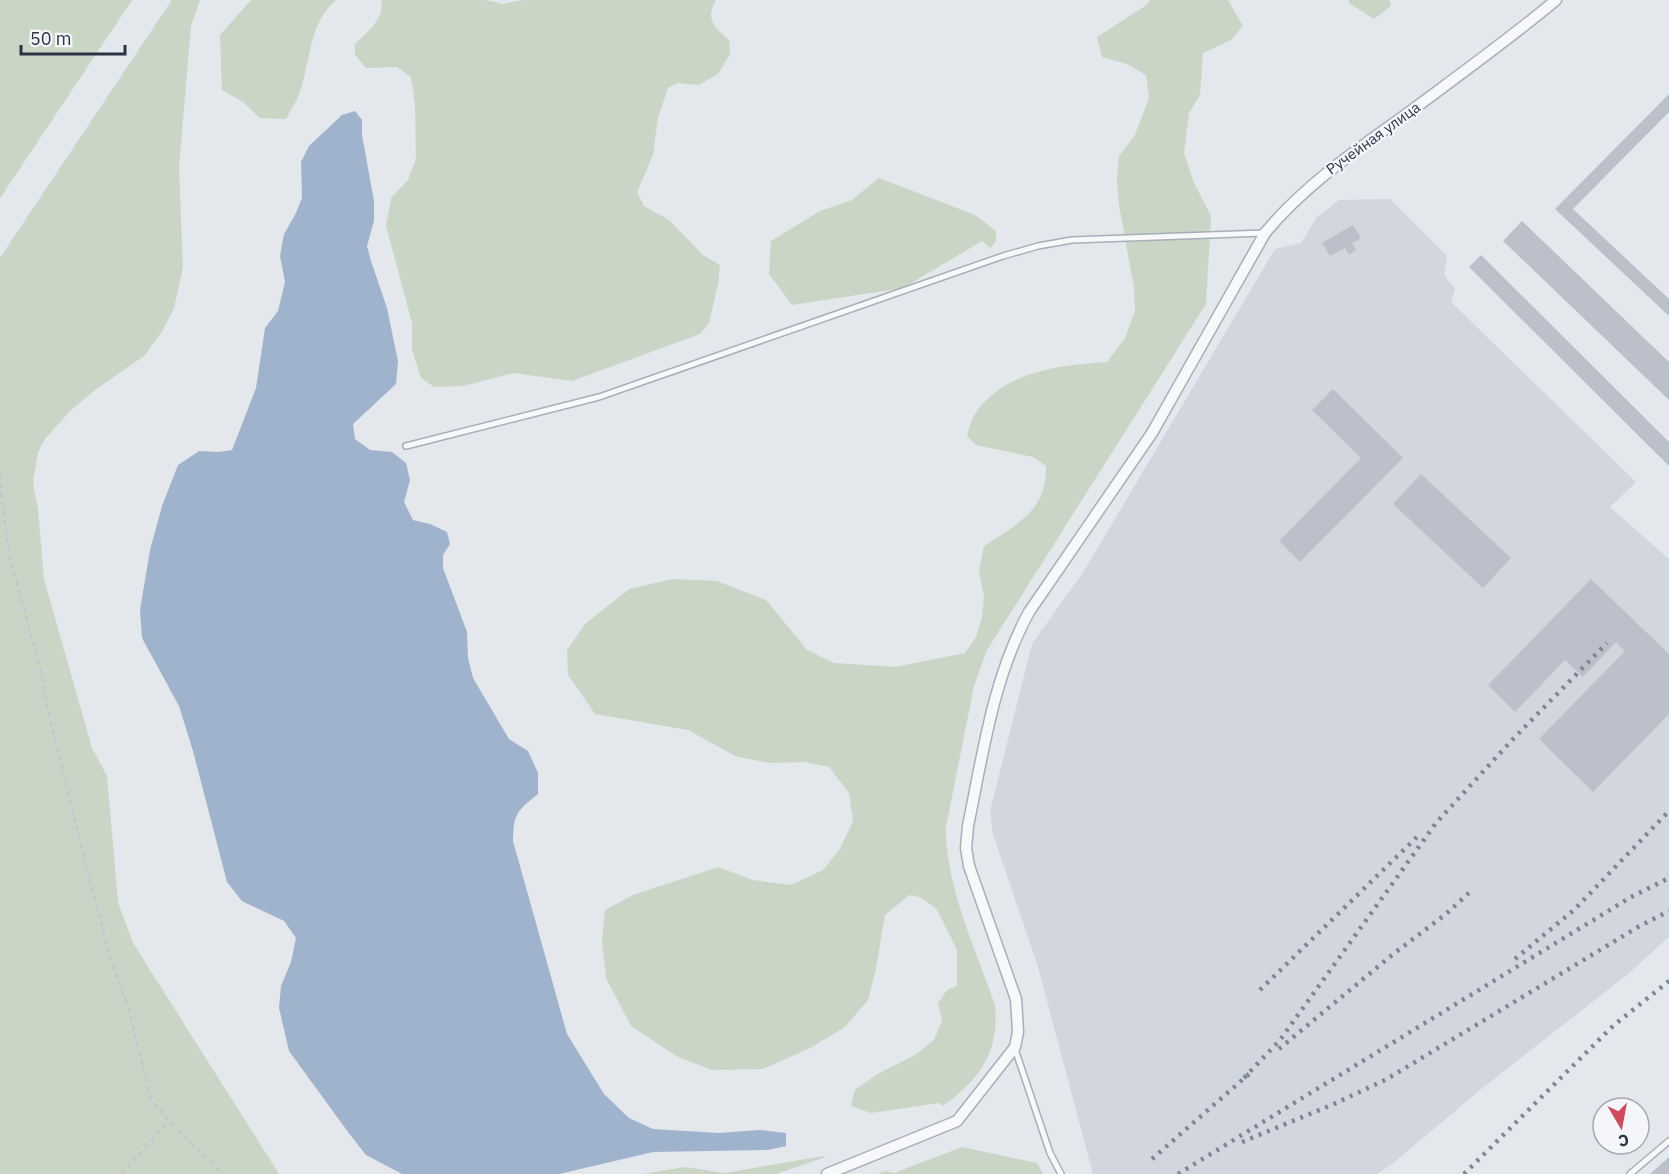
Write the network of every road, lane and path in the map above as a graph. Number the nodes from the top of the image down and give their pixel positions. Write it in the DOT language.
graph roads {
  1 [pos="1556,0"];
  2 [pos="1265,233"];
  3 [pos="406,446"];
  4 [pos="0,475"];
  5 [pos="1015,1047"];
  6 [pos="169,1121"];
  7 [pos="1669,1141"];
  8 [pos="121,1174"];
  9 [pos="223,1174"];
  10 [pos="826,1174"];
  11 [pos="1061,1174"];
  12 [pos="1630,1174"];
  1 -- 2 [label="street, Ручейная улица"];
  2 -- 3 [label="lane"];
  2 -- 5 [label="street, Ручейная улица"];
  4 -- 6 [label="path"];
  5 -- 10 [label="street"];
  5 -- 11 [label="lane"];
  6 -- 8 [label="path"];
  6 -- 9 [label="path"];
  7 -- 12 [label="lane"];
}
